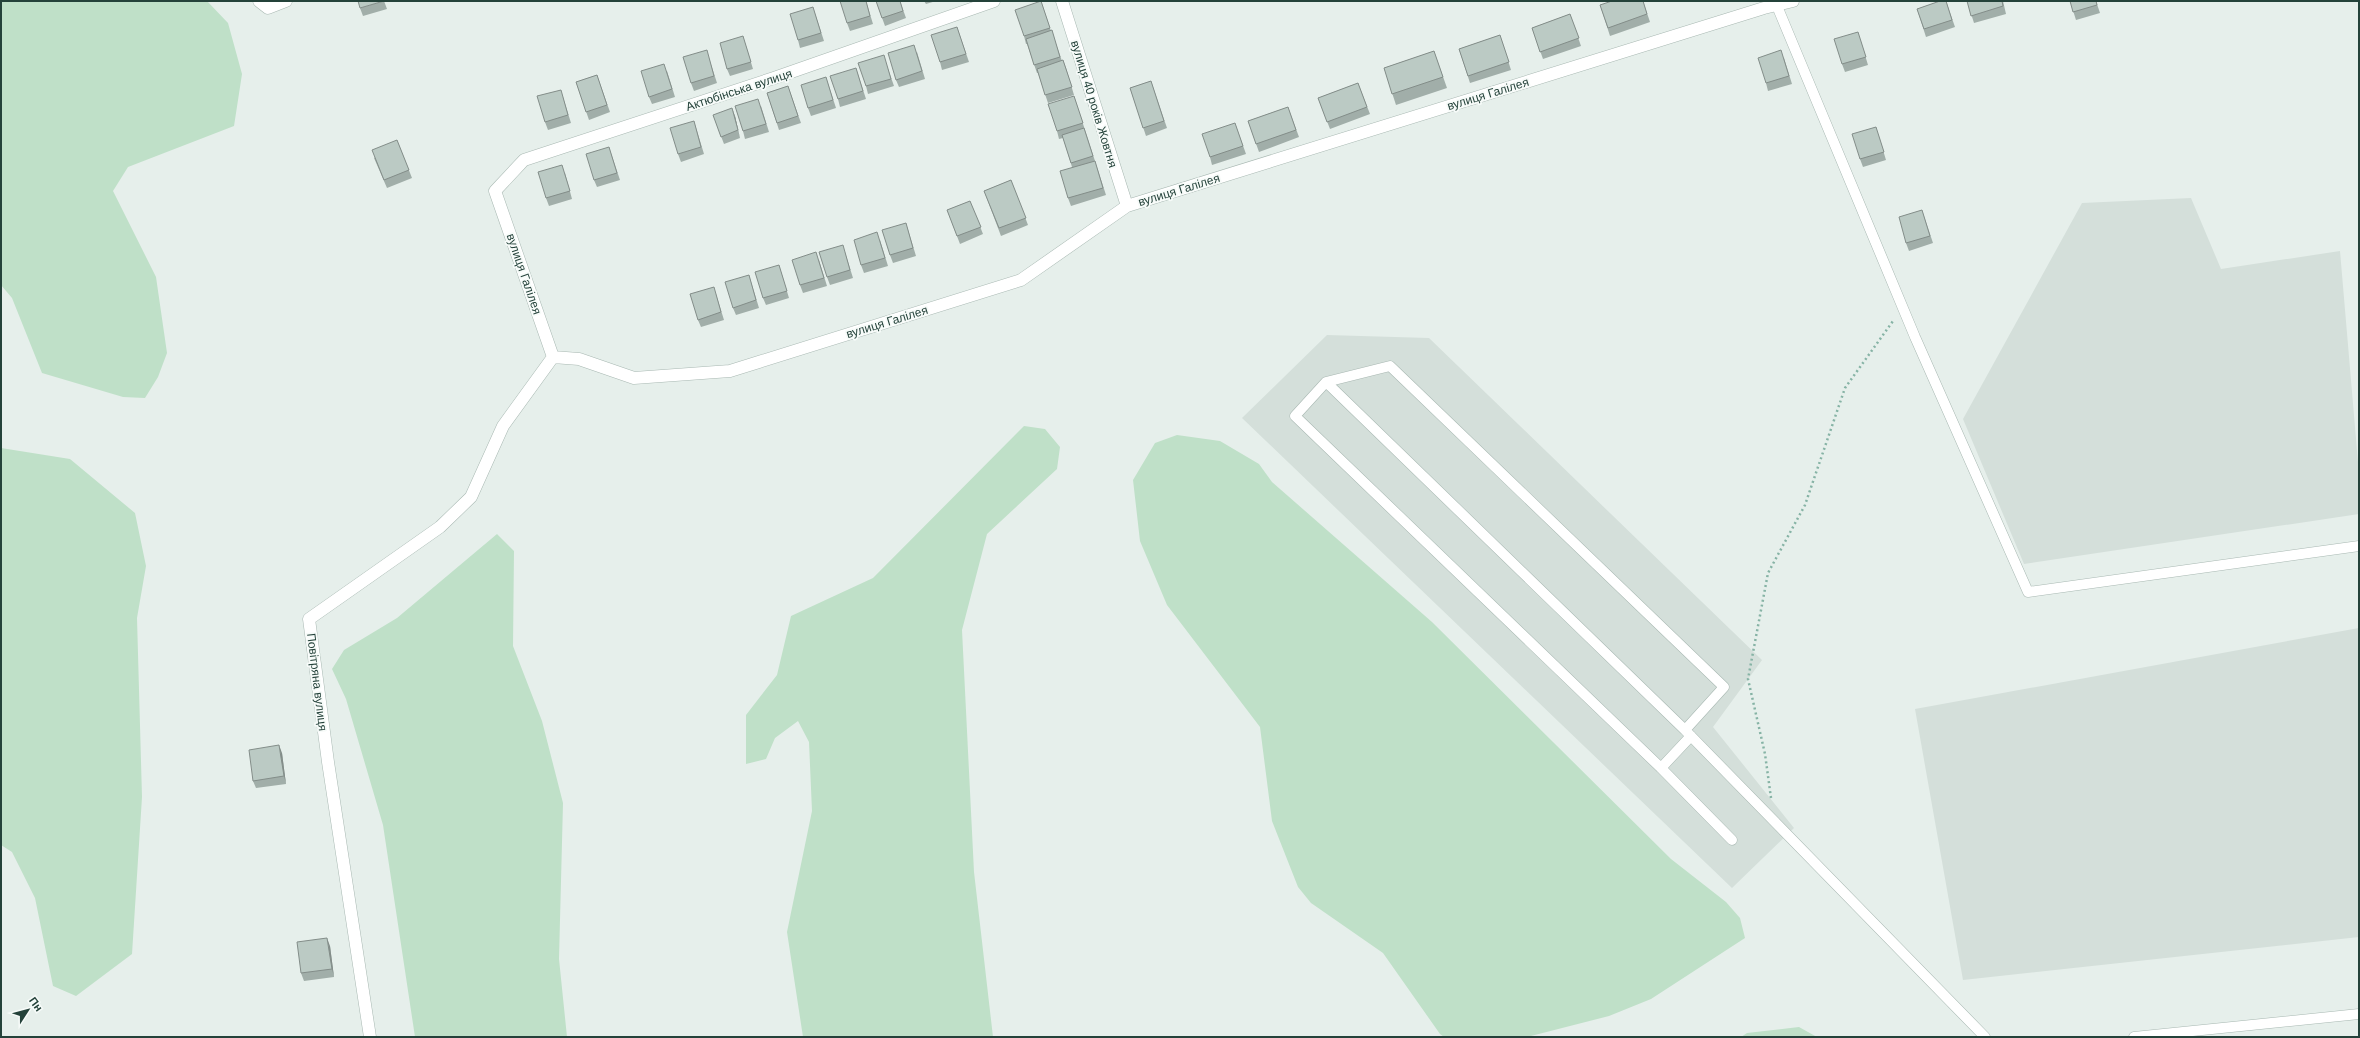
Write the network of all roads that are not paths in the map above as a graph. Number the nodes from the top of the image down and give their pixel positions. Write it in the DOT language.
graph roads {
  1 [pos="286,1"];
  2 [pos="994,1"];
  3 [pos="1062,1"];
  4 [pos="1793,1"];
  5 [pos="264,4"];
  6 [pos="1763,5"];
  7 [pos="1777,6"];
  8 [pos="495,191"];
  9 [pos="1127,206"];
  10 [pos="553,357"];
  11 [pos="1326,382"];
  12 [pos="2359,546"];
  13 [pos="1688,733"];
  14 [pos="1661,768"];
  15 [pos="1732,840"];
  16 [pos="2359,1014"];
  17 [pos="2158,1036"];
  18 [pos="370,1037"];
  19 [pos="1985,1037"];
  20 [pos="2134,1037"];
  1 -- 5 [label="street"];
  2 -- 8 [label="street, Актюбінська вулиця"];
  3 -- 9 [label="street, вулиця 40 років Жовтня"];
  4 -- 7 [label="street, вулиця Галілея"];
  6 -- 7 [label="street, вулиця Галілея"];
  6 -- 9 [label="street, вулиця Галілея"];
  7 -- 12 [label="lane"];
  8 -- 10 [label="street, вулиця Галілея"];
  9 -- 10 [label="street, вулиця Галілея"];
  10 -- 18 [label="street, Повітряна вулиця"];
  11 -- 13 [label="lane"];
  11 -- 13 [label="lane"];
  11 -- 14 [label="lane"];
  13 -- 14 [label="lane"];
  13 -- 19 [label="lane"];
  14 -- 15 [label="lane"];
  16 -- 17 [label="lane"];
  17 -- 20 [label="lane"];
}
